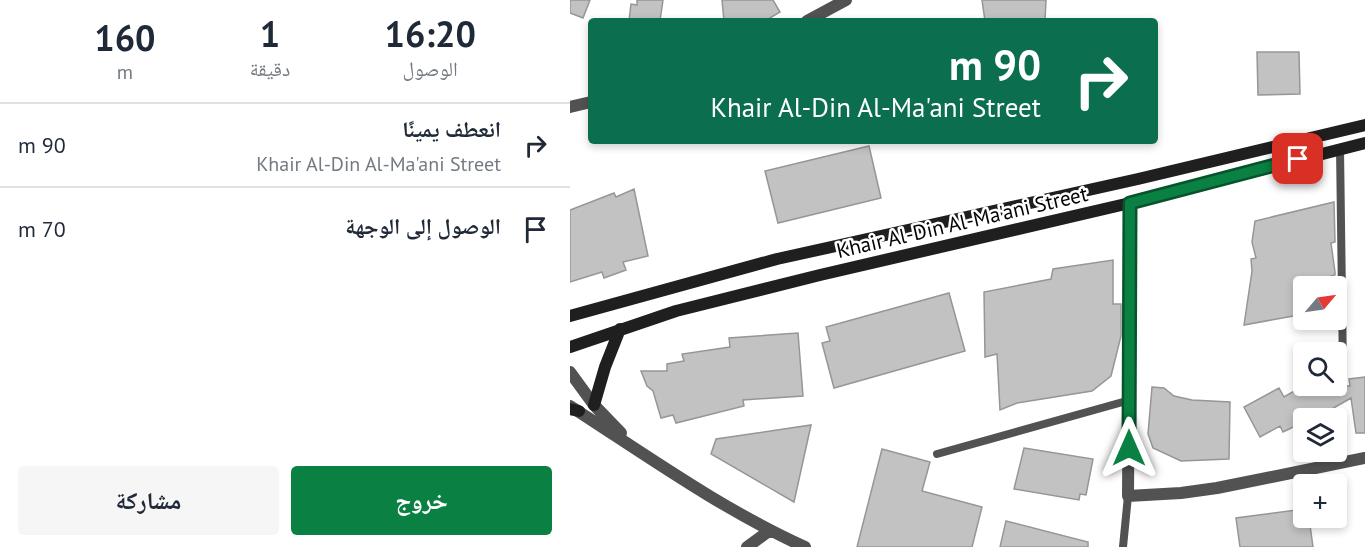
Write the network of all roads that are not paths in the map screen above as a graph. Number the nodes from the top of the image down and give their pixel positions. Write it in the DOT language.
graph roads {
  1 [pos="846,0"];
  2 [pos="813,18"];
  3 [pos="588,103"];
  4 [pos="570,107"];
  5 [pos="1365,125"];
  6 [pos="1365,143"];
  7 [pos="1340,148"];
  8 [pos="1130,203"];
  9 [pos="570,316"];
  10 [pos="620,328"];
  11 [pos="1343,342"];
  12 [pos="570,346"];
  13 [pos="570,372"];
  14 [pos="1130,400"];
  15 [pos="594,405"];
  16 [pos="573,409"];
  17 [pos="632,445"];
  18 [pos="937,454"];
  19 [pos="1365,458"];
  20 [pos="1128,496"];
  21 [pos="769,531"];
  22 [pos="747,547"];
  23 [pos="805,547"];
  24 [pos="1123,547"];
  1 -- 2 [label="street"];
  3 -- 4 [label="street"];
  5 -- 9 [label="street, Khair Al-Din Al-Ma'ani Street"];
  6 -- 7 [label="street, Khair Al-Din Al-Ma'ani Street"];
  7 -- 8 [label="street, Khair Al-Din Al-Ma'ani Street"];
  7 -- 11 [label="lane"];
  8 -- 10 [label="street, Khair Al-Din Al-Ma'ani Street"];
  8 -- 14 [label="street"];
  10 -- 12 [label="street, Khair Al-Din Al-Ma'ani Street"];
  10 -- 15 [label="street"];
  13 -- 15 [label="street"];
  14 -- 18 [label="lane"];
  14 -- 20 [label="street"];
  15 -- 17 [label="street"];
  16 -- 17 [label="street"];
  17 -- 21 [label="street"];
  19 -- 20 [label="street"];
  20 -- 24 [label="lane"];
  21 -- 22 [label="street"];
  21 -- 23 [label="street"];
}
